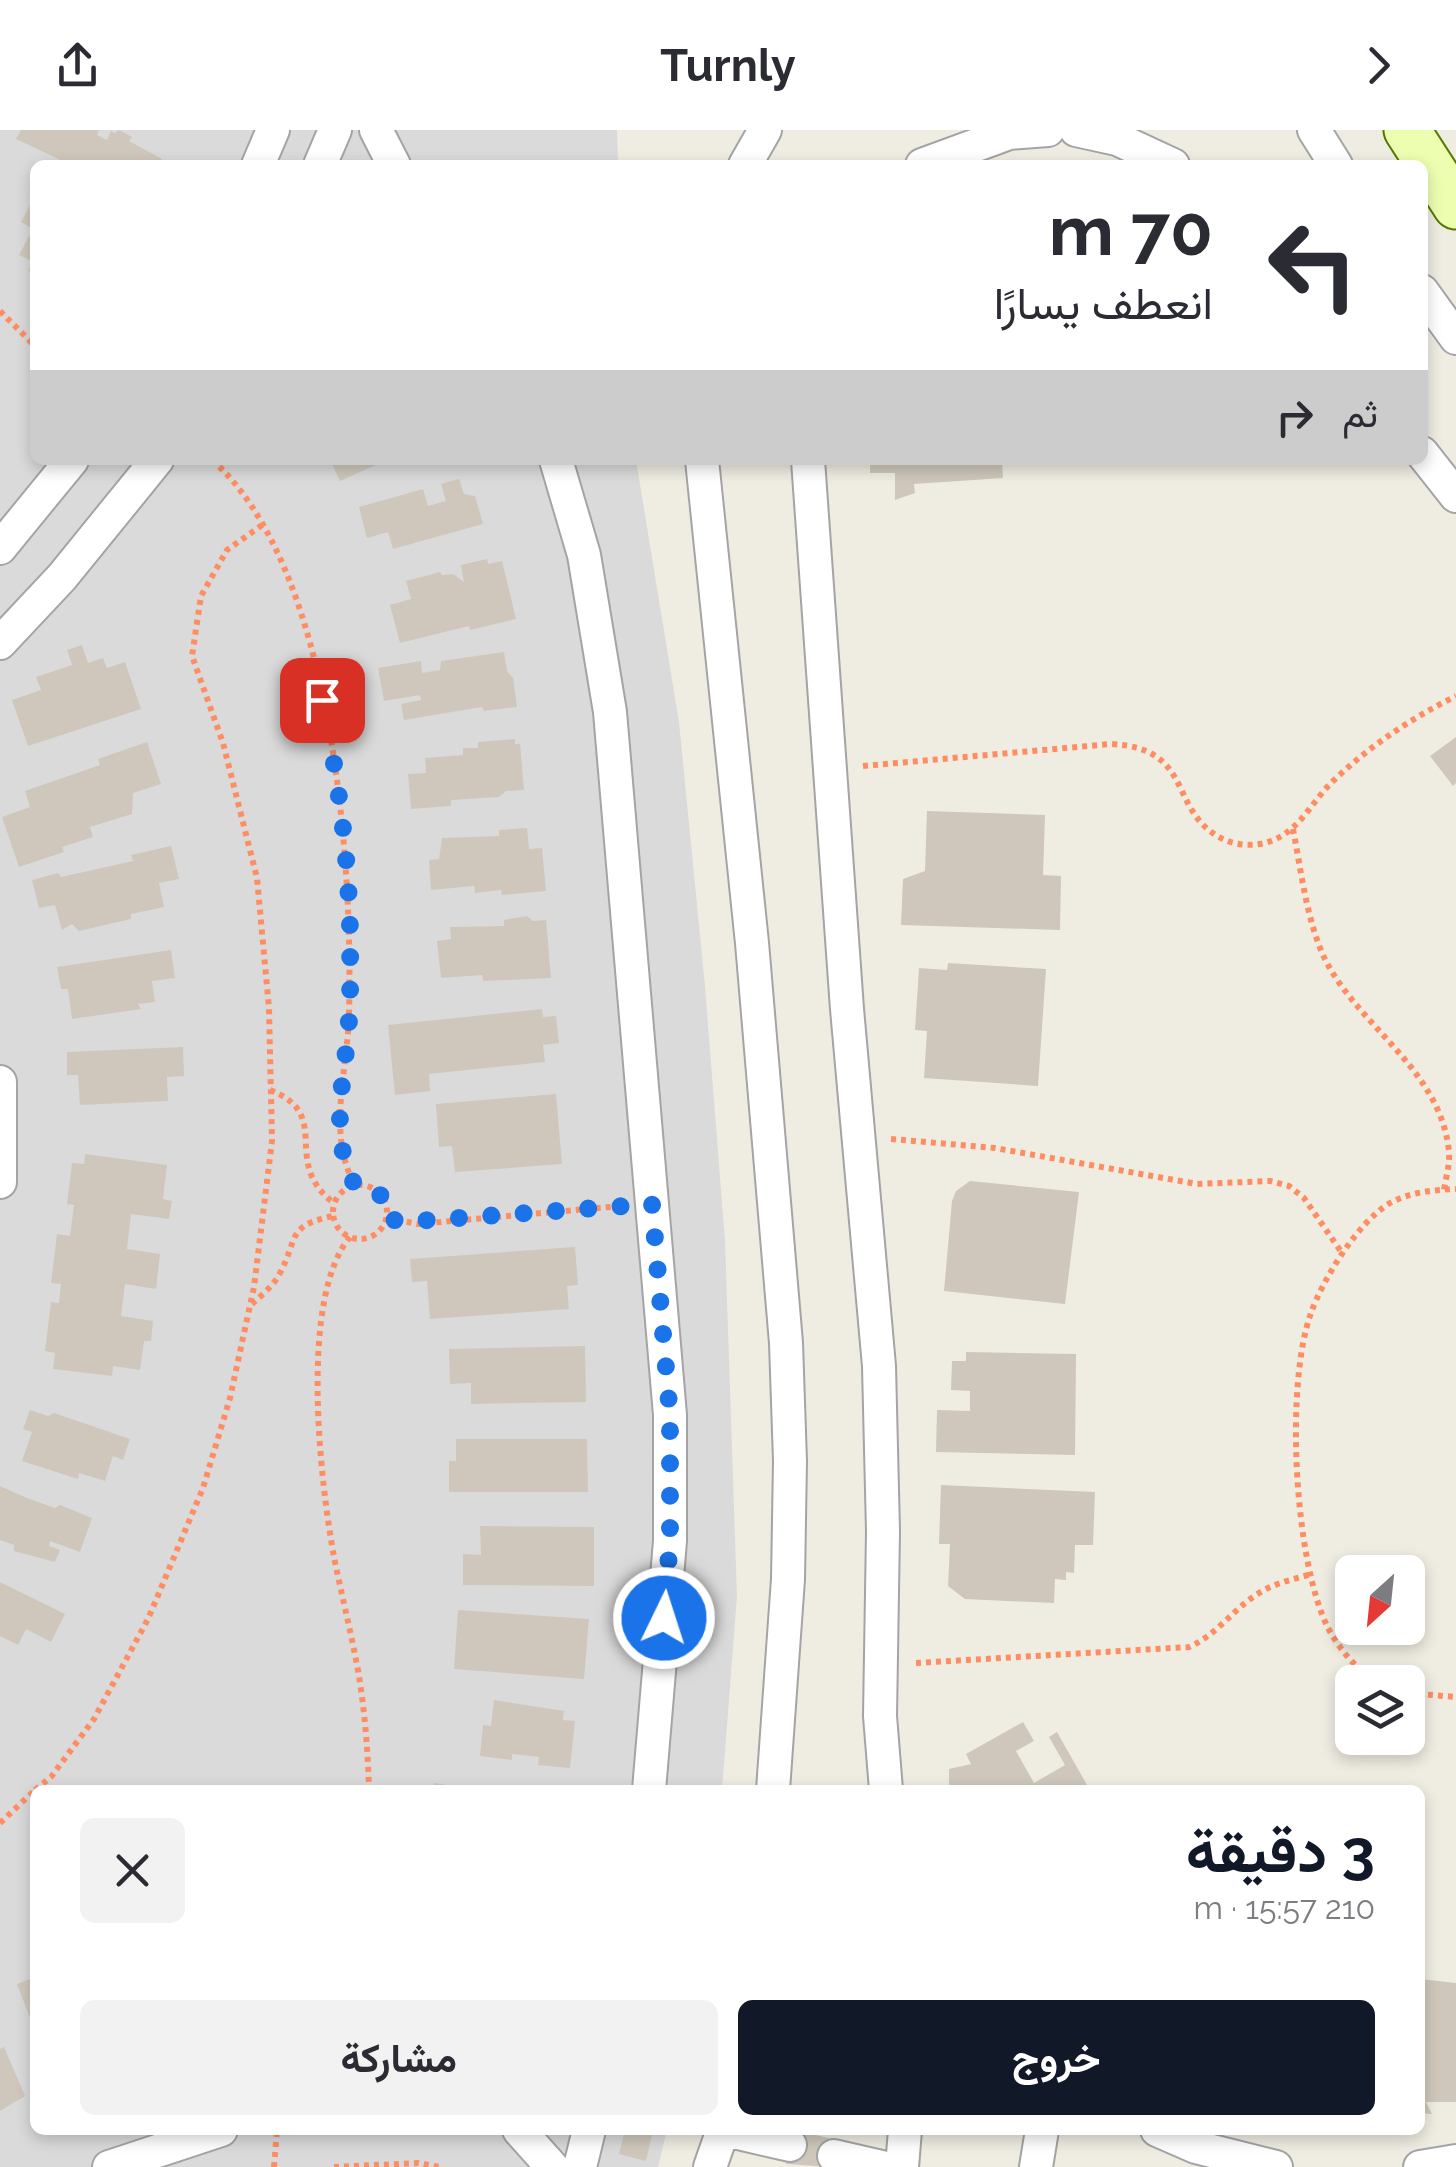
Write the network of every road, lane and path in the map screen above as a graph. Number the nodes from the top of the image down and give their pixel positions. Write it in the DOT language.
graph roads {
  1 [pos="273,130"];
  2 [pos="335,130"];
  3 [pos="376,130"];
  4 [pos="766,130"];
  5 [pos="1048,130"];
  6 [pos="1076,130"];
  7 [pos="1314,130"];
  8 [pos="1407,130"];
  9 [pos="966,138"];
  10 [pos="260,160"];
  11 [pos="322,160"];
  12 [pos="391,160"];
  13 [pos="748,160"];
  14 [pos="930,160"];
  15 [pos="1162,160"];
  16 [pos="1333,160"];
  17 [pos="1426,160"];
  18 [pos="1428,163"];
  19 [pos="1456,206"];
  20 [pos="1428,300"];
  21 [pos="0,311"];
  22 [pos="1456,338"];
  23 [pos="30,341"];
  24 [pos="1428,461"];
  25 [pos="68,465"];
  26 [pos="153,465"];
  27 [pos="216,465"];
  28 [pos="557,465"];
  29 [pos="703,465"];
  30 [pos="808,465"];
  31 [pos="1456,496"];
  32 [pos="265,523"];
  33 [pos="0,548"];
  34 [pos="0,642"];
  35 [pos="1456,696"];
  36 [pos="830,769"];
  37 [pos="1293,829"];
  38 [pos="0,1082"];
  39 [pos="270,1090"];
  40 [pos="858,1136"];
  41 [pos="0,1182"];
  42 [pos="355,1185"];
  43 [pos="1456,1189"];
  44 [pos="1444,1190"];
  45 [pos="334,1203"];
  46 [pos="652,1204"];
  47 [pos="333,1216"];
  48 [pos="387,1218"];
  49 [pos="350,1237"];
  50 [pos="1342,1253"];
  51 [pos="251,1304"];
  52 [pos="1312,1574"];
  53 [pos="880,1665"];
  54 [pos="1357,1665"];
  55 [pos="1425,1694"];
  56 [pos="1456,1696"];
  57 [pos="42,1785"];
  58 [pos="369,1785"];
  59 [pos="649,1785"];
  60 [pos="773,1785"];
  61 [pos="886,1785"];
  62 [pos="30,1795"];
  63 [pos="0,1823"];
  64 [pos="206,2135"];
  65 [pos="277,2135"];
  66 [pos="524,2135"];
  67 [pos="588,2135"];
  68 [pos="722,2135"];
  69 [pos="745,2135"];
  70 [pos="905,2135"];
  71 [pos="1041,2135"];
  72 [pos="1168,2135"];
  73 [pos="790,2146"];
  74 [pos="834,2156"];
  75 [pos="1456,2161"];
  76 [pos="110,2167"];
  77 [pos="274,2167"];
  78 [pos="334,2167"];
  79 [pos="440,2167"];
  80 [pos="552,2167"];
  81 [pos="580,2167"];
  82 [pos="710,2167"];
  83 [pos="882,2167"];
  84 [pos="902,2167"];
  85 [pos="1036,2167"];
  86 [pos="1276,2167"];
  87 [pos="1420,2167"];
  1 -- 10 [label="street"];
  2 -- 11 [label="street"];
  3 -- 12 [label="street"];
  4 -- 13 [label="street"];
  5 -- 9 [label="street"];
  6 -- 15 [label="street"];
  7 -- 16 [label="street"];
  8 -- 17 [label="main road"];
  9 -- 14 [label="street"];
  18 -- 19 [label="main road"];
  20 -- 22 [label="street"];
  21 -- 23 [label="path"];
  24 -- 31 [label="street"];
  25 -- 33 [label="street"];
  26 -- 34 [label="street"];
  27 -- 32 [label="path"];
  28 -- 46 [label="street"];
  29 -- 60 [label="street"];
  30 -- 36 [label="street"];
  32 -- 39 [label="path"];
  32 -- 42 [label="path"];
  35 -- 37 [label="path"];
  36 -- 37 [label="path"];
  36 -- 40 [label="street"];
  37 -- 44 [label="path"];
  38 -- 41 [label="street"];
  39 -- 45 [label="path"];
  39 -- 51 [label="path"];
  40 -- 50 [label="path"];
  40 -- 53 [label="street"];
  42 -- 45 [label="path"];
  42 -- 48 [label="path"];
  43 -- 44 [label="path"];
  44 -- 50 [label="path"];
  45 -- 47 [label="path"];
  46 -- 48 [label="path"];
  46 -- 59 [label="street"];
  47 -- 49 [label="path"];
  47 -- 51 [label="path"];
  48 -- 49 [label="path"];
  49 -- 58 [label="path"];
  50 -- 52 [label="path"];
  51 -- 57 [label="path"];
  52 -- 53 [label="path"];
  52 -- 54 [label="path"];
  53 -- 61 [label="street"];
  55 -- 56 [label="path"];
  62 -- 63 [label="path"];
  64 -- 76 [label="street"];
  65 -- 77 [label="path"];
  66 -- 80 [label="street"];
  67 -- 81 [label="street"];
  68 -- 82 [label="street"];
  69 -- 73 [label="street"];
  70 -- 84 [label="street"];
  71 -- 85 [label="street"];
  72 -- 86 [label="street"];
  74 -- 83 [label="street"];
  75 -- 87 [label="street"];
  78 -- 79 [label="path"];
}
